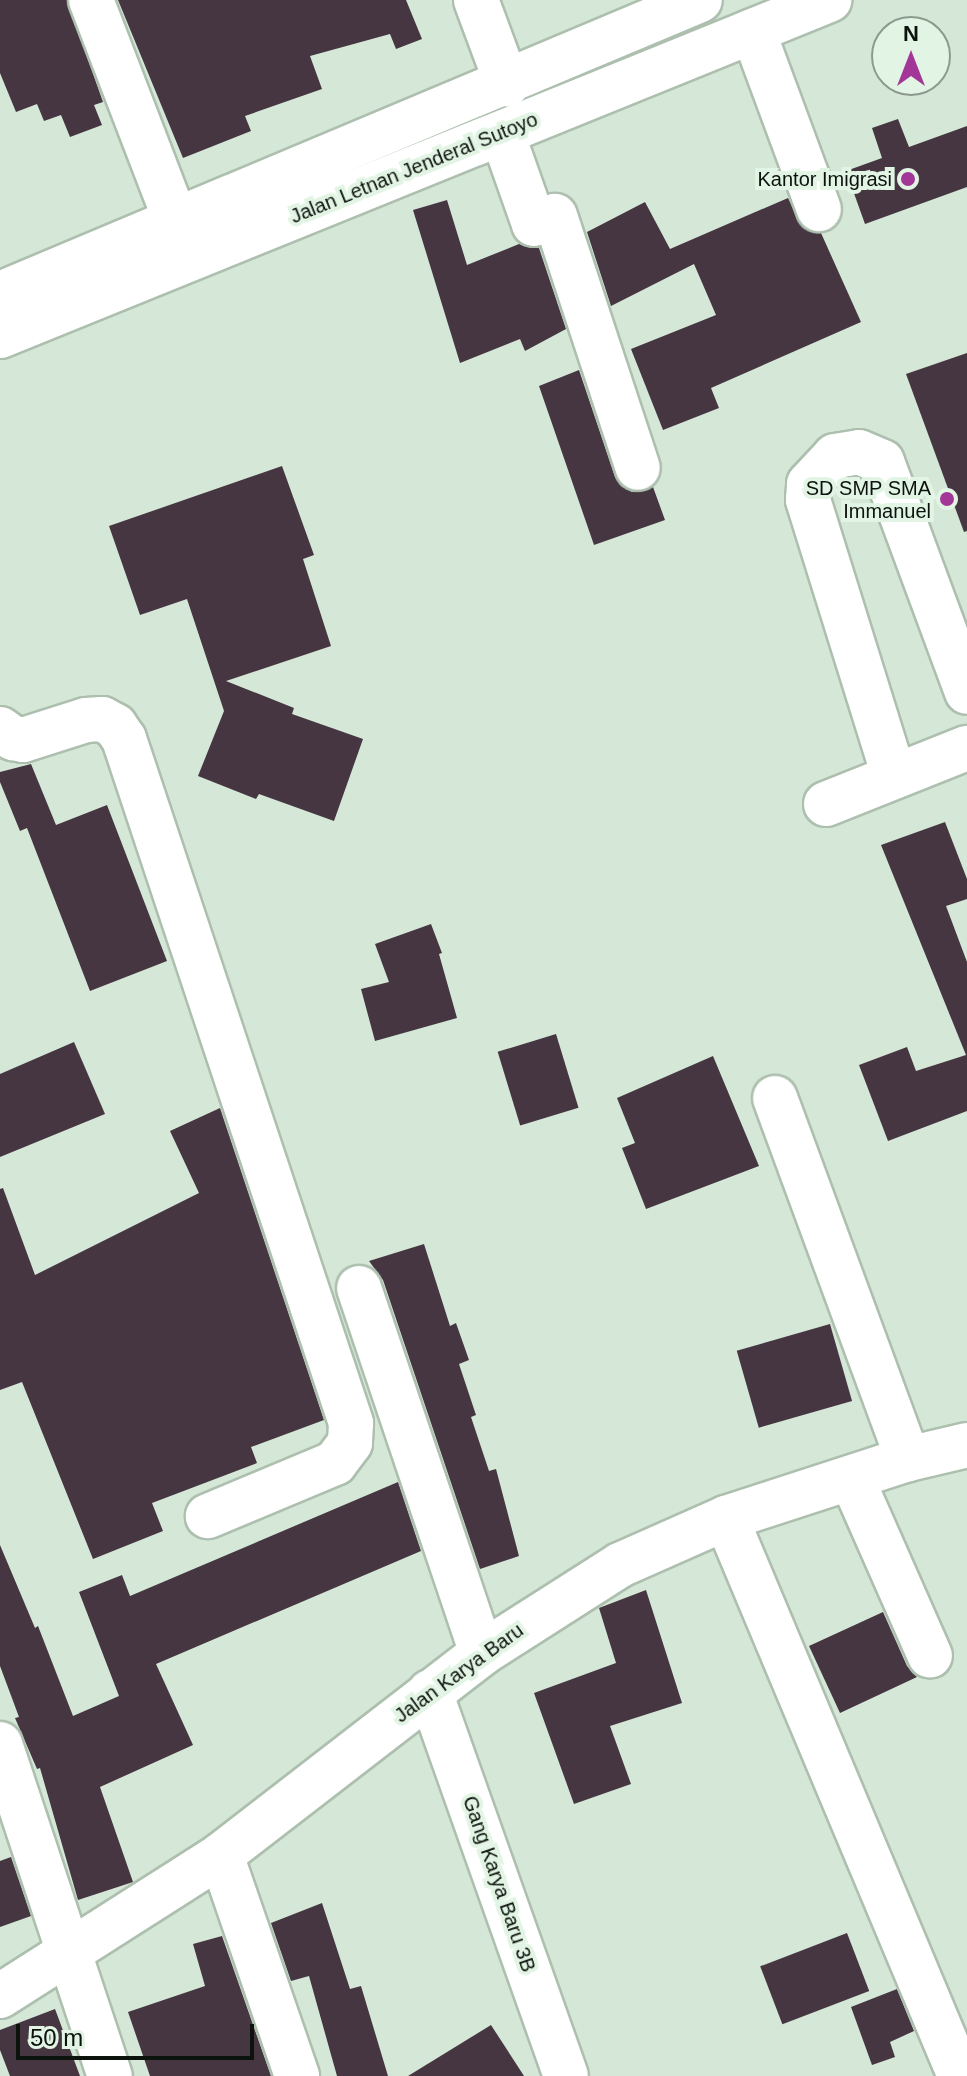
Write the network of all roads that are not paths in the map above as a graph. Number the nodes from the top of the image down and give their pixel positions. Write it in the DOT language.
graph roads {
  1 [pos="91,0"];
  2 [pos="476,0"];
  3 [pos="700,0"];
  4 [pos="829,0"];
  5 [pos="753,31"];
  6 [pos="507,84"];
  7 [pos="502,133"];
  8 [pos="819,209"];
  9 [pos="176,222"];
  10 [pos="0,294"];
  11 [pos="0,336"];
  12 [pos="638,468"];
  13 [pos="967,692"];
  14 [pos="0,729"];
  15 [pos="967,748"];
  16 [pos="894,776"];
  17 [pos="826,804"];
  18 [pos="775,1098"];
  19 [pos="359,1288"];
  20 [pos="967,1445"];
  21 [pos="908,1459"];
  22 [pos="852,1479"];
  23 [pos="208,1516"];
  24 [pos="726,1518"];
  25 [pos="482,1653"];
  26 [pos="930,1656"];
  27 [pos="430,1692"];
  28 [pos="0,1744"];
  29 [pos="221,1855"];
  30 [pos="71,1952"];
  31 [pos="0,1996"];
  32 [pos="110,2076"];
  33 [pos="297,2076"];
  34 [pos="566,2076"];
  35 [pos="960,2076"];
  1 -- 9 [label="street"];
  2 -- 6 [label="street"];
  3 -- 6 [label="street, Jalan Letnan Jenderal Sutoyo"];
  4 -- 5 [label="street, Jalan Letnan Jenderal Sutoyo"];
  5 -- 7 [label="street, Jalan Letnan Jenderal Sutoyo"];
  5 -- 8 [label="street"];
  6 -- 9 [label="street, Jalan Letnan Jenderal Sutoyo"];
  7 -- 11 [label="street, Jalan Letnan Jenderal Sutoyo"];
  7 -- 12 [label="street"];
  9 -- 10 [label="street, Jalan Letnan Jenderal Sutoyo"];
  13 -- 16 [label="street"];
  14 -- 23 [label="street"];
  15 -- 16 [label="street"];
  16 -- 17 [label="street"];
  18 -- 21 [label="street"];
  19 -- 25 [label="street"];
  20 -- 21 [label="street, Jalan Karya Baru"];
  21 -- 22 [label="street, Jalan Karya Baru"];
  22 -- 24 [label="street, Jalan Karya Baru"];
  22 -- 26 [label="street"];
  24 -- 25 [label="street, Jalan Karya Baru"];
  24 -- 35 [label="street"];
  25 -- 27 [label="street, Jalan Karya Baru"];
  27 -- 29 [label="street, Jalan Karya Baru"];
  27 -- 34 [label="street, Gang Karya Baru 3B"];
  28 -- 30 [label="street"];
  29 -- 30 [label="street, Jalan Karya Baru"];
  29 -- 33 [label="street"];
  30 -- 31 [label="street, Jalan Karya Baru"];
  30 -- 32 [label="street"];
}
